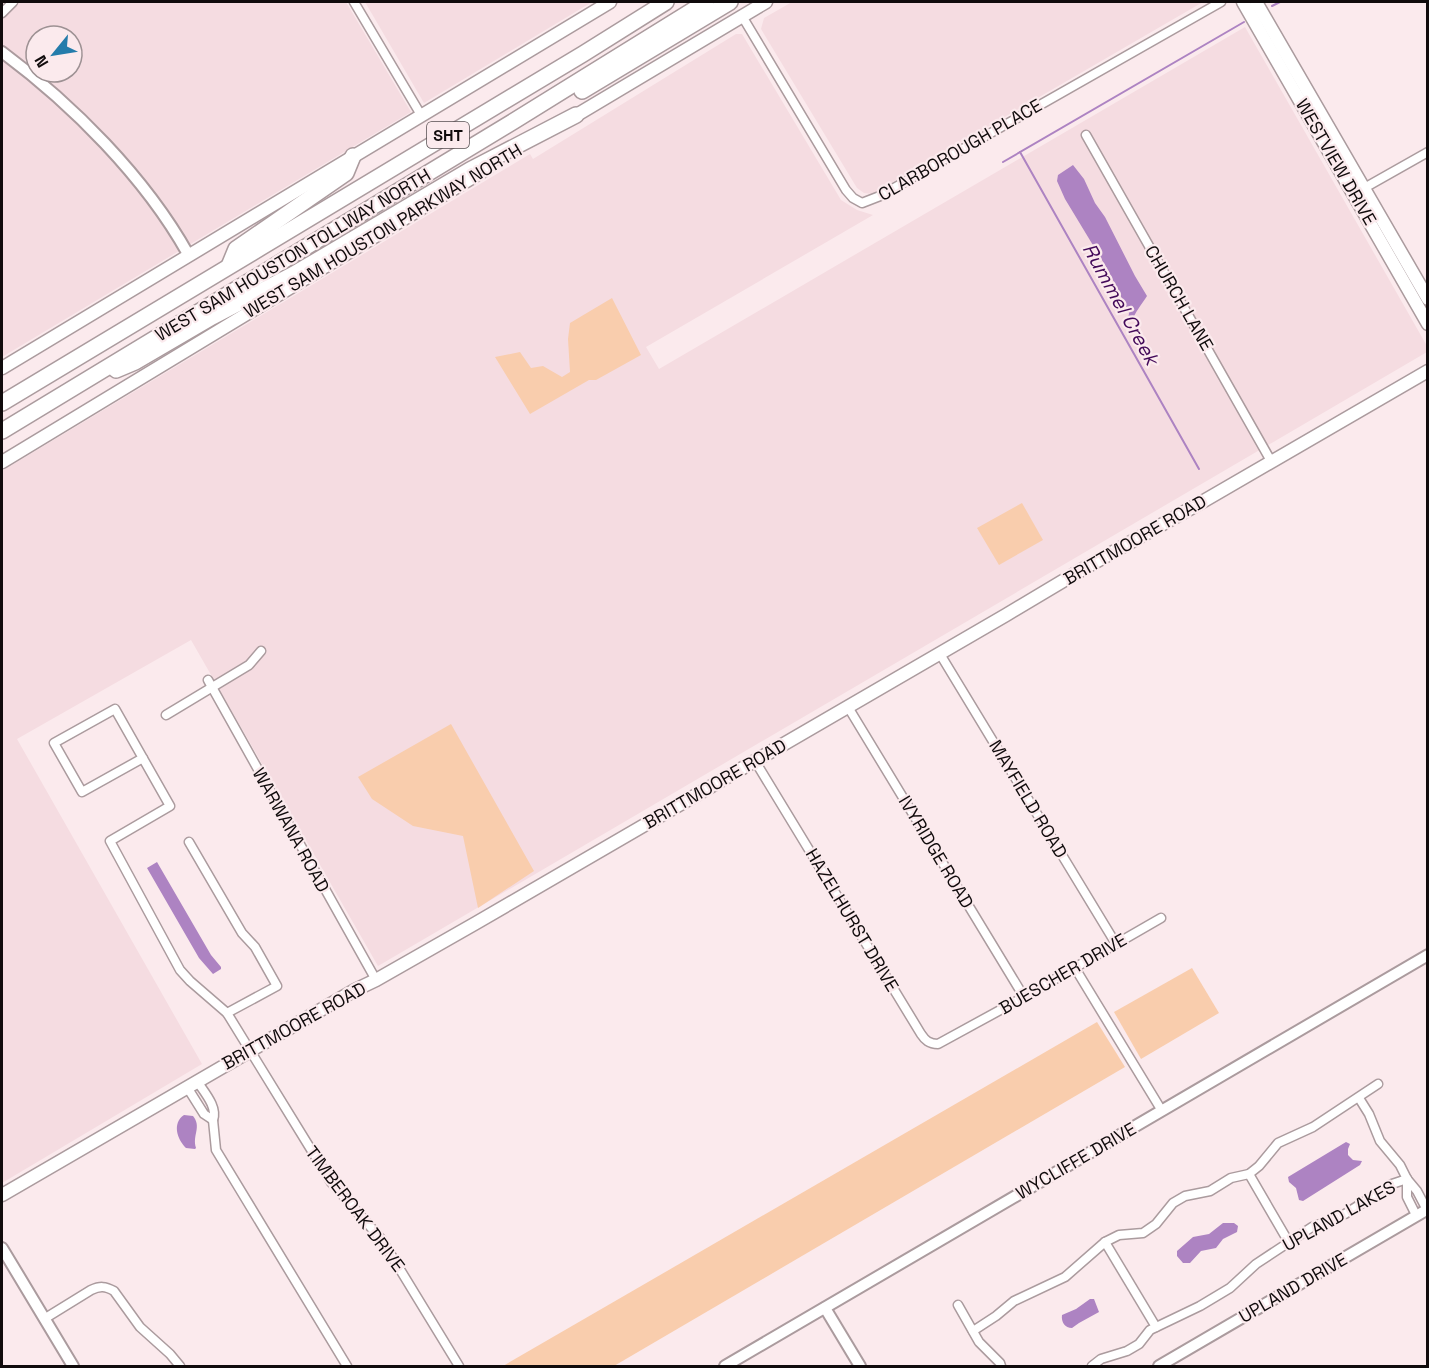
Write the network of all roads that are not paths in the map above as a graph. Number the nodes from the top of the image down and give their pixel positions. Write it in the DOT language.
graph roads {
  1 [pos="14,2"];
  2 [pos="354,2"];
  3 [pos="610,2"];
  4 [pos="666,2"];
  5 [pos="706,2"];
  6 [pos="730,2"];
  7 [pos="766,2"];
  8 [pos="1221,2"];
  9 [pos="1243,2"];
  10 [pos="1256,2"];
  11 [pos="2,13"];
  12 [pos="742,16"];
  13 [pos="2,52"];
  14 [pos="421,115"];
  15 [pos="576,115"];
  16 [pos="514,121"];
  17 [pos="1086,135"];
  18 [pos="1428,152"];
  19 [pos="352,156"];
  20 [pos="1359,191"];
  21 [pos="188,254"];
  22 [pos="229,266"];
  23 [pos="1428,299"];
  24 [pos="1428,324"];
  25 [pos="2,368"];
  26 [pos="1428,371"];
  27 [pos="66,392"];
  28 [pos="2,403"];
  29 [pos="2,431"];
  30 [pos="1271,461"];
  31 [pos="2,462"];
  32 [pos="261,651"];
  33 [pos="940,654"];
  34 [pos="210,684"];
  35 [pos="848,707"];
  36 [pos="166,715"];
  37 [pos="143,758"];
  38 [pos="755,761"];
  39 [pos="189,842"];
  40 [pos="1161,918"];
  41 [pos="1116,944"];
  42 [pos="1428,955"];
  43 [pos="1075,968"];
  44 [pos="376,980"];
  45 [pos="1024,997"];
  46 [pos="227,1013"];
  47 [pos="965,1028"];
  48 [pos="250,1050"];
  49 [pos="192,1084"];
  50 [pos="1378,1084"];
  51 [pos="1359,1098"];
  52 [pos="1162,1111"];
  53 [pos="1249,1174"];
  54 [pos="1407,1179"];
  55 [pos="2,1195"];
  56 [pos="1427,1209"];
  57 [pos="1416,1215"];
  58 [pos="1288,1241"];
  59 [pos="1106,1242"];
  60 [pos="2,1248"];
  61 [pos="958,1305"];
  62 [pos="825,1308"];
  63 [pos="44,1319"];
  64 [pos="1156,1327"];
  65 [pos="973,1331"];
  66 [pos="73,1366"];
  67 [pos="180,1366"];
  68 [pos="347,1366"];
  69 [pos="459,1366"];
  70 [pos="725,1366"];
  71 [pos="860,1366"];
  72 [pos="1001,1366"];
  73 [pos="1092,1366"];
  74 [pos="1159,1366"];
  1 -- 11 [label="street"];
  2 -- 14 [label="street"];
  3 -- 14 [label="main road"];
  4 -- 22 [label="highway, WEST SAM HOUSTON TOLLWAY NORTH / SHT"];
  5 -- 16 [label="highway, WEST SAM HOUSTON TOLLWAY NORTH / SHT"];
  6 -- 16 [label="highway"];
  7 -- 12 [label="main road, WEST SAM HOUSTON PARKWAY NORTH"];
  8 -- 12 [label="street, CLARBOROUGH PLACE"];
  9 -- 20 [label="main road, WESTVIEW DRIVE"];
  10 -- 20 [label="main road, WESTVIEW DRIVE"];
  12 -- 15 [label="main road, WEST SAM HOUSTON PARKWAY NORTH"];
  13 -- 21 [label="street"];
  14 -- 19 [label="main road"];
  15 -- 27 [label="highway"];
  15 -- 31 [label="main road, WEST SAM HOUSTON PARKWAY NORTH"];
  16 -- 27 [label="highway, WEST SAM HOUSTON TOLLWAY NORTH / SHT"];
  17 -- 30 [label="street, CHURCH LANE"];
  18 -- 20 [label="street"];
  19 -- 21 [label="main road"];
  19 -- 22 [label="highway"];
  20 -- 23 [label="main road, WESTVIEW DRIVE"];
  20 -- 24 [label="main road, WESTVIEW DRIVE"];
  21 -- 25 [label="main road"];
  22 -- 28 [label="highway, WEST SAM HOUSTON TOLLWAY NORTH / SHT"];
  26 -- 30 [label="main road, BRITTMOORE ROAD"];
  27 -- 29 [label="highway, WEST SAM HOUSTON TOLLWAY NORTH / SHT"];
  30 -- 33 [label="main road, BRITTMOORE ROAD"];
  32 -- 34 [label="street"];
  33 -- 35 [label="main road, BRITTMOORE ROAD"];
  33 -- 41 [label="street, MAYFIELD ROAD"];
  34 -- 36 [label="street"];
  34 -- 44 [label="street, WARWANA ROAD"];
  35 -- 38 [label="main road, BRITTMOORE ROAD"];
  35 -- 45 [label="street, IVYRIDGE ROAD"];
  37 -- 37 [label="street"];
  37 -- 46 [label="street, TIMBEROAK DRIVE"];
  38 -- 44 [label="main road, BRITTMOORE ROAD"];
  38 -- 47 [label="street, HAZELHURST DRIVE"];
  39 -- 46 [label="street"];
  40 -- 41 [label="street, BUESCHER DRIVE"];
  41 -- 43 [label="street, BUESCHER DRIVE"];
  42 -- 52 [label="street, WYCLIFFE DRIVE"];
  43 -- 45 [label="street, BUESCHER DRIVE"];
  43 -- 52 [label="street"];
  44 -- 48 [label="main road, BRITTMOORE ROAD"];
  45 -- 47 [label="street, BUESCHER DRIVE"];
  46 -- 48 [label="street, TIMBEROAK DRIVE"];
  48 -- 49 [label="main road, BRITTMOORE ROAD"];
  48 -- 69 [label="street, TIMBEROAK DRIVE"];
  49 -- 55 [label="main road, BRITTMOORE ROAD"];
  49 -- 68 [label="street"];
  50 -- 51 [label="street"];
  51 -- 53 [label="street"];
  51 -- 54 [label="street"];
  52 -- 62 [label="street, WYCLIFFE DRIVE"];
  53 -- 58 [label="street"];
  53 -- 59 [label="street"];
  54 -- 56 [label="street"];
  54 -- 57 [label="street"];
  54 -- 58 [label="street, UPLAND LAKES"];
  56 -- 57 [label="street, UPLAND DRIVE"];
  57 -- 74 [label="street, UPLAND DRIVE"];
  58 -- 64 [label="street, UPLAND LAKES"];
  59 -- 64 [label="street"];
  59 -- 65 [label="street"];
  60 -- 63 [label="street"];
  61 -- 65 [label="street"];
  62 -- 70 [label="street, WYCLIFFE DRIVE"];
  62 -- 71 [label="street"];
  63 -- 66 [label="street"];
  63 -- 67 [label="street"];
  64 -- 73 [label="street, UPLAND LAKES"];
  65 -- 72 [label="street"];
}
